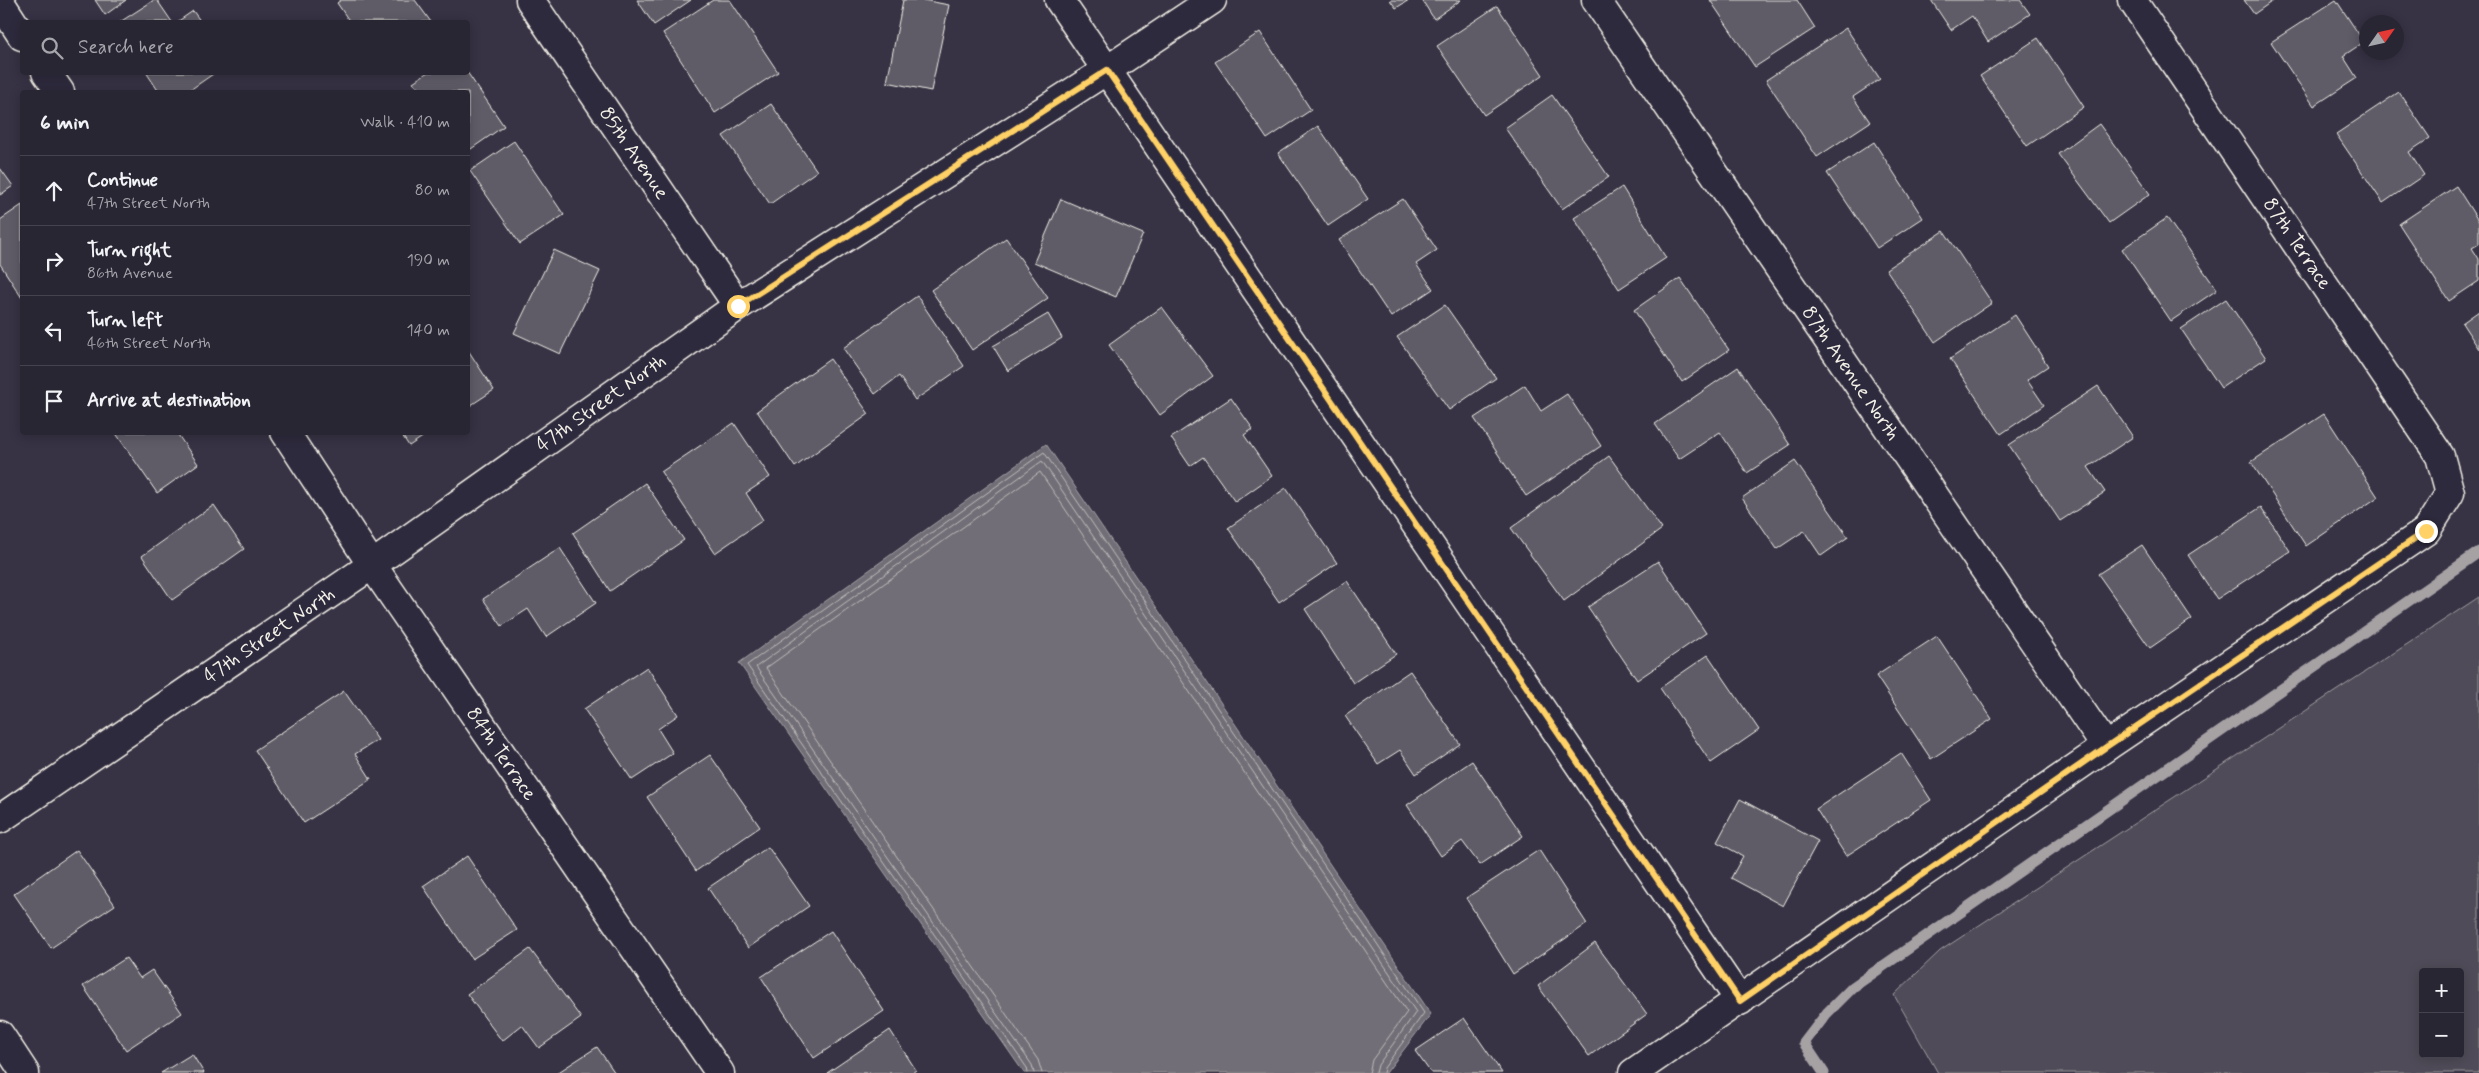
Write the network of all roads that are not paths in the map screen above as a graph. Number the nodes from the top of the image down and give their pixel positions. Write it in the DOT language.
graph roads {
  1 [pos="530,0"];
  2 [pos="1059,0"];
  3 [pos="1212,0"];
  4 [pos="1596,0"];
  5 [pos="2132,0"];
  6 [pos="0,2"];
  7 [pos="20,33"];
  8 [pos="1107,70"];
  9 [pos="48,75"];
  10 [pos="59,90"];
  11 [pos="738,306"];
  12 [pos="287,435"];
  13 [pos="372,565"];
  14 [pos="2106,747"];
  15 [pos="0,819"];
  16 [pos="1740,1001"];
  17 [pos="0,1035"];
  18 [pos="25,1073"];
  19 [pos="720,1073"];
  20 [pos="1633,1073"];
  1 -- 11 [label="street, 85th Avenue"];
  2 -- 8 [label="street"];
  3 -- 8 [label="street, 47th Street North"];
  4 -- 14 [label="street, 87th Avenue North"];
  5 -- 14 [label="street, 87th Terrace"];
  6 -- 7 [label="street"];
  8 -- 11 [label="street, 47th Street North"];
  8 -- 16 [label="street"];
  9 -- 10 [label="street"];
  11 -- 13 [label="street, 47th Street North"];
  12 -- 13 [label="street, 84th Terrace"];
  13 -- 15 [label="street, 47th Street North"];
  13 -- 19 [label="street, 84th Terrace"];
  14 -- 16 [label="street"];
  16 -- 20 [label="street"];
  17 -- 18 [label="street"];
}
